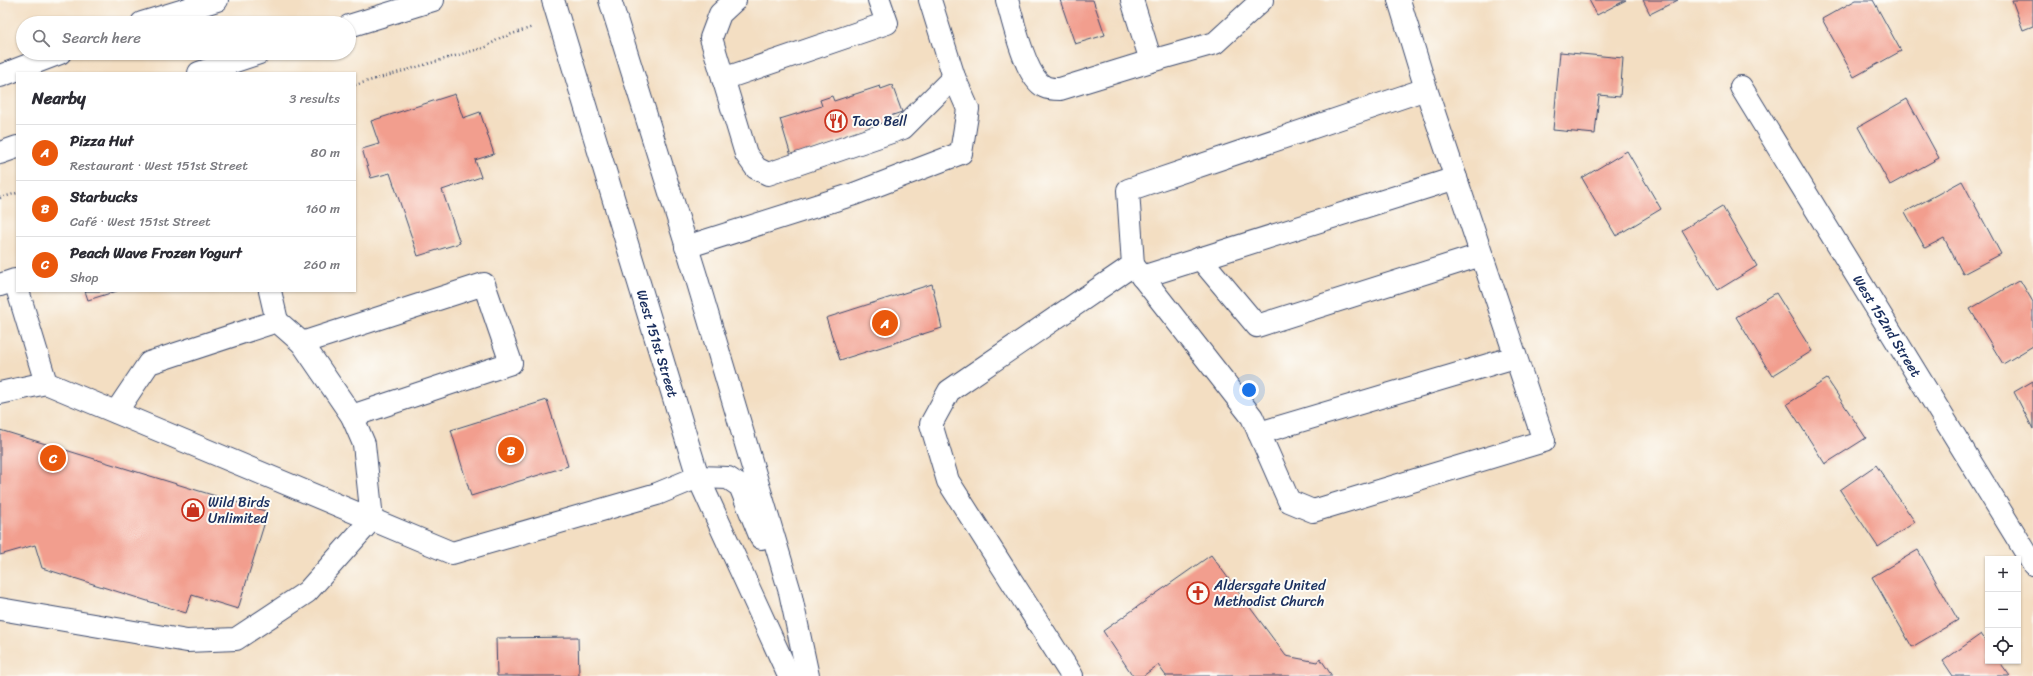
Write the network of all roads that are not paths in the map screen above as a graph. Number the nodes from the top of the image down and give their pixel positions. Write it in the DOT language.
graph roads {
  1 [pos="215,0"];
  2 [pos="433,0"];
  3 [pos="553,0"];
  4 [pos="610,0"];
  5 [pos="735,0"];
  6 [pos="879,0"];
  7 [pos="930,0"];
  8 [pos="1007,0"];
  9 [pos="1132,0"];
  10 [pos="1262,0"];
  11 [pos="1399,0"];
  12 [pos="164,16"];
  13 [pos="356,24"];
  14 [pos="42,60"];
  15 [pos="238,60"];
  16 [pos="1151,61"];
  17 [pos="202,72"];
  18 [pos="0,76"];
  19 [pos="954,77"];
  20 [pos="723,78"];
  21 [pos="1741,87"];
  22 [pos="1426,89"];
  23 [pos="16,147"];
  24 [pos="0,153"];
  25 [pos="1456,178"];
  26 [pos="686,247"];
  27 [pos="1481,255"];
  28 [pos="1200,258"];
  29 [pos="1138,271"];
  30 [pos="16,284"];
  31 [pos="0,285"];
  32 [pos="18,292"];
  33 [pos="270,292"];
  34 [pos="277,321"];
  35 [pos="302,343"];
  36 [pos="1515,357"];
  37 [pos="46,383"];
  38 [pos="0,393"];
  39 [pos="116,412"];
  40 [pos="352,416"];
  41 [pos="1259,433"];
  42 [pos="698,477"];
  43 [pos="372,519"];
  44 [pos="2033,564"];
  45 [pos="0,609"];
  46 [pos="799,636"];
  47 [pos="789,676"];
  48 [pos="808,676"];
  49 [pos="1072,676"];
  1 -- 12 [label="main road"];
  2 -- 13 [label="main road"];
  3 -- 42 [label="main road, West 151st Street"];
  4 -- 26 [label="main road"];
  5 -- 20 [label="main road"];
  6 -- 20 [label="main road"];
  7 -- 19 [label="main road"];
  8 -- 16 [label="main road"];
  9 -- 16 [label="main road"];
  10 -- 16 [label="main road"];
  11 -- 22 [label="main road"];
  14 -- 18 [label="main road"];
  15 -- 17 [label="main road"];
  19 -- 20 [label="main road"];
  19 -- 26 [label="main road"];
  21 -- 44 [label="main road, West 152nd Street"];
  22 -- 25 [label="main road"];
  22 -- 29 [label="main road"];
  23 -- 24 [label="main road"];
  25 -- 27 [label="main road"];
  25 -- 28 [label="main road"];
  26 -- 46 [label="main road"];
  27 -- 28 [label="main road"];
  27 -- 36 [label="main road"];
  28 -- 29 [label="main road"];
  29 -- 41 [label="main road"];
  29 -- 49 [label="main road"];
  30 -- 31 [label="main road"];
  32 -- 37 [label="main road"];
  33 -- 34 [label="main road"];
  34 -- 35 [label="main road"];
  34 -- 39 [label="main road"];
  35 -- 40 [label="main road"];
  35 -- 40 [label="main road"];
  36 -- 41 [label="main road"];
  36 -- 41 [label="main road"];
  37 -- 38 [label="main road"];
  37 -- 39 [label="main road"];
  39 -- 43 [label="main road"];
  40 -- 43 [label="main road"];
  42 -- 43 [label="main road"];
  42 -- 46 [label="main road"];
  42 -- 47 [label="main road, West 151st Street"];
  43 -- 45 [label="main road"];
  46 -- 48 [label="main road"];
}
